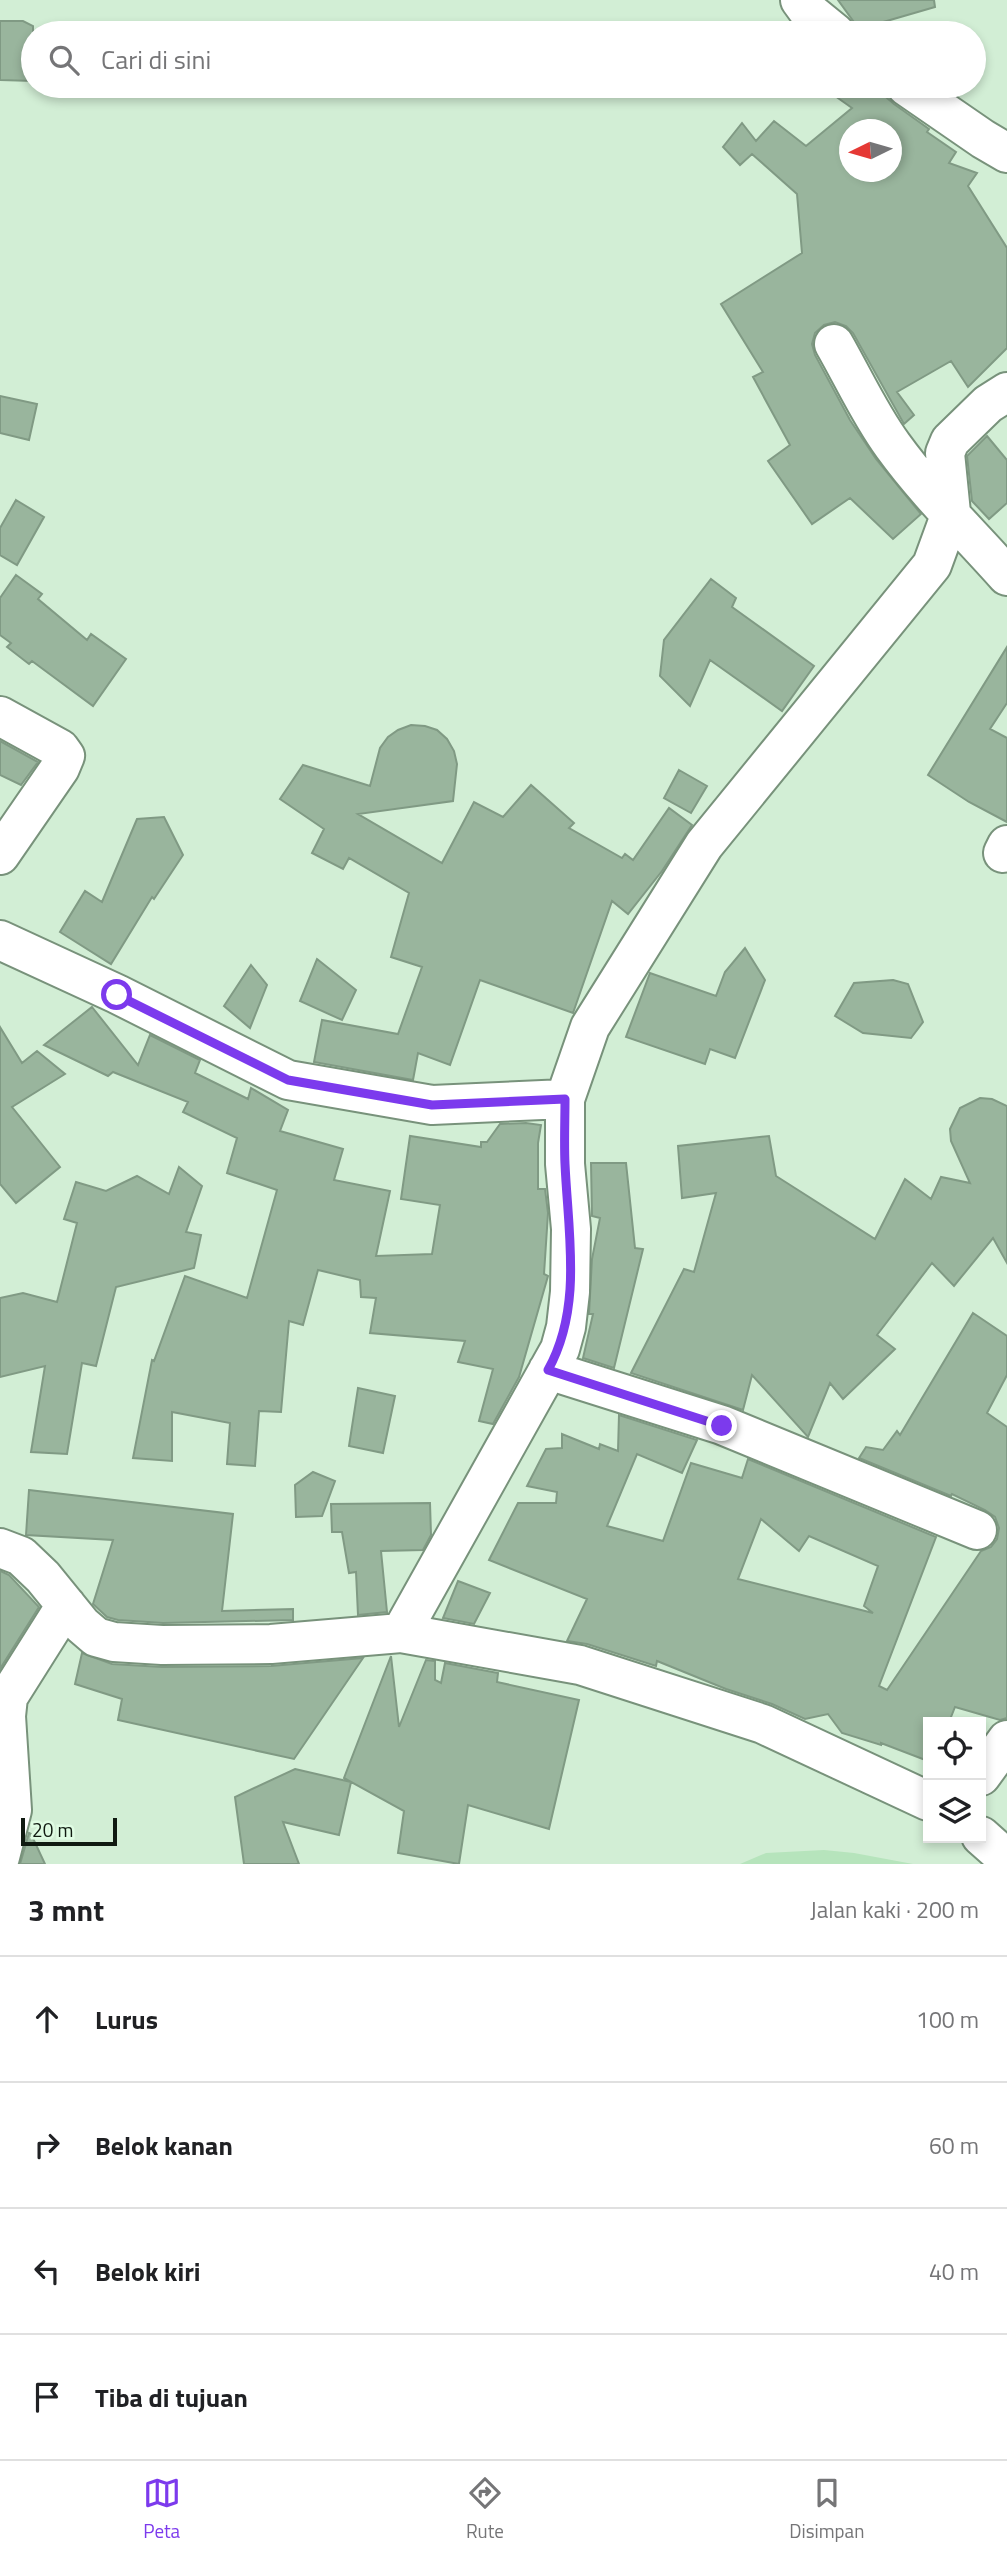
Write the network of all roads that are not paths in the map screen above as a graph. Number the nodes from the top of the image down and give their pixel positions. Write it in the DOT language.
graph roads {
  1 [pos="923,98"];
  2 [pos="1007,153"];
  3 [pos="834,344"];
  4 [pos="1007,392"];
  5 [pos="951,513"];
  6 [pos="1007,576"];
  7 [pos="0,716"];
  8 [pos="0,855"];
  9 [pos="0,940"];
  10 [pos="565,1099"];
  11 [pos="548,1370"];
  12 [pos="977,1530"];
  13 [pos="0,1548"];
  14 [pos="65,1605"];
  15 [pos="401,1633"];
  16 [pos="1007,1740"];
  17 [pos="986,1769"];
  18 [pos="923,1799"];
  19 [pos="986,1840"];
  20 [pos="0,1857"];
  21 [pos="1007,1859"];
  1 -- 2 [label="street"];
  3 -- 5 [label="street"];
  4 -- 5 [label="street"];
  5 -- 6 [label="street"];
  5 -- 10 [label="street"];
  7 -- 8 [label="street"];
  9 -- 10 [label="street"];
  10 -- 11 [label="street"];
  11 -- 12 [label="street"];
  11 -- 15 [label="street"];
  13 -- 14 [label="street"];
  14 -- 15 [label="street"];
  14 -- 20 [label="street"];
  15 -- 18 [label="street"];
  16 -- 17 [label="street"];
  19 -- 21 [label="street"];
}
